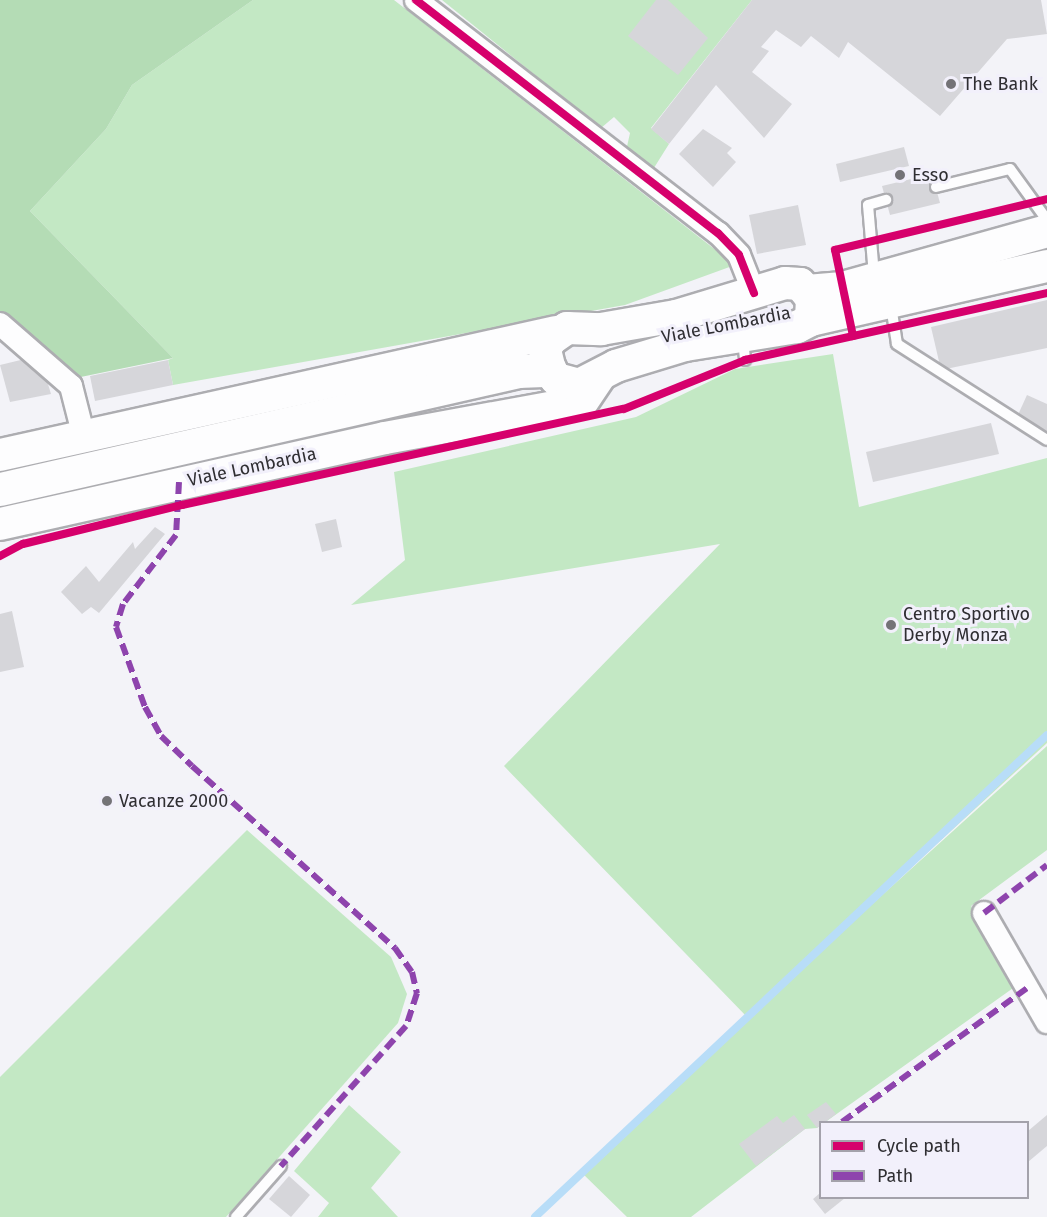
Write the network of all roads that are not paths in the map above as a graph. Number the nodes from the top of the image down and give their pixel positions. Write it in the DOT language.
graph roads {
  1 [pos="416,0"];
  2 [pos="936,188"];
  3 [pos="886,200"];
  4 [pos="1047,220"];
  5 [pos="1047,231"];
  6 [pos="1047,266"];
  7 [pos="882,291"];
  8 [pos="754,293"];
  9 [pos="809,306"];
  10 [pos="0,324"];
  11 [pos="556,332"];
  12 [pos="550,370"];
  13 [pos="599,377"];
  14 [pos="84,437"];
  15 [pos="1047,440"];
  16 [pos="0,455"];
  17 [pos="0,489"];
  18 [pos="0,524"];
  19 [pos="984,913"];
  20 [pos="1047,1022"];
  21 [pos="281,1166"];
  22 [pos="236,1217"];
  1 -- 8 [label="street"];
  2 -- 4 [label="lane"];
  3 -- 7 [label="lane"];
  5 -- 7 [label="main road, Viale Lombardia"];
  6 -- 7 [label="main road, Viale Lombardia"];
  7 -- 9 [label="main road, Viale Lombardia"];
  7 -- 15 [label="lane"];
  8 -- 9 [label="main road, Viale Lombardia"];
  8 -- 11 [label="main road, Viale Lombardia"];
  9 -- 13 [label="main road, Viale Lombardia"];
  10 -- 14 [label="street"];
  11 -- 12 [label="main road"];
  11 -- 14 [label="main road, Viale Lombardia"];
  12 -- 13 [label="main road, Viale Lombardia"];
  12 -- 17 [label="highway"];
  13 -- 18 [label="main road, Viale Lombardia"];
  14 -- 16 [label="main road, Viale Lombardia"];
  19 -- 20 [label="street"];
  21 -- 22 [label="lane"];
}
